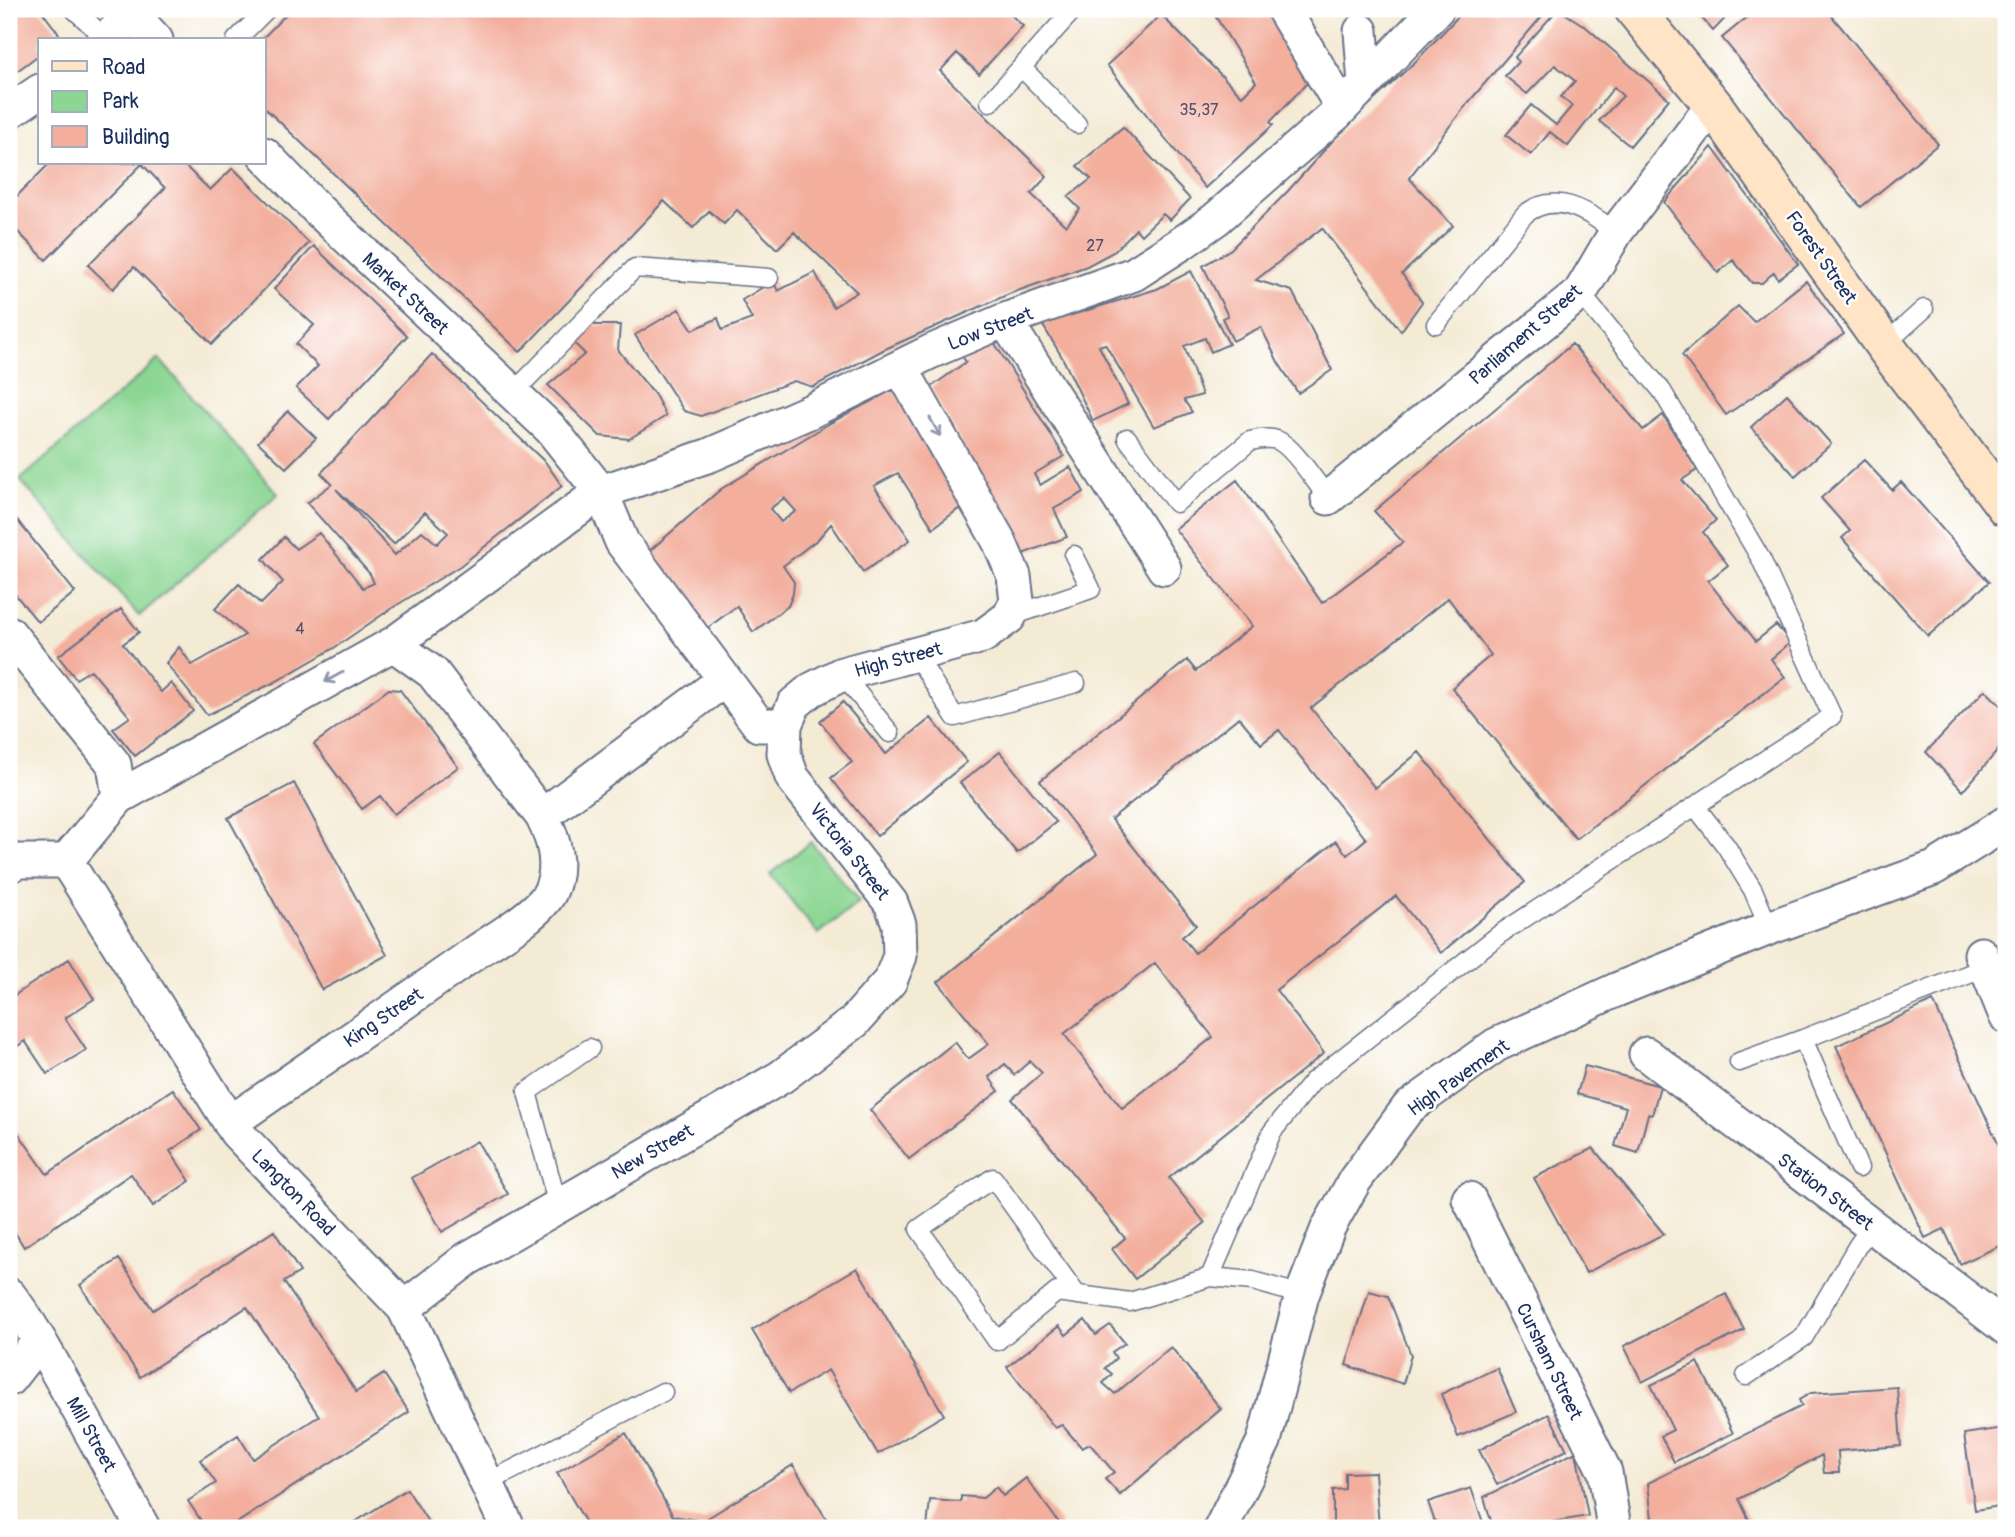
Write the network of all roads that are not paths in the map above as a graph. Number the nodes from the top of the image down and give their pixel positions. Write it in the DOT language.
graph roads {
  1 [pos="74,9"];
  2 [pos="267,9"];
  3 [pos="1074,9"];
  4 [pos="1283,9"];
  5 [pos="1437,9"];
  6 [pos="1634,9"];
  7 [pos="134,11"];
  8 [pos="1361,18"];
  9 [pos="104,38"];
  10 [pos="108,38"];
  11 [pos="154,38"];
  12 [pos="238,38"];
  13 [pos="1022,68"];
  14 [pos="38,92"];
  15 [pos="1354,95"];
  16 [pos="990,102"];
  17 [pos="1713,105"];
  18 [pos="9,112"];
  19 [pos="1077,124"];
  20 [pos="266,156"];
  21 [pos="1616,232"];
  22 [pos="769,278"];
  23 [pos="1580,293"];
  24 [pos="1924,309"];
  25 [pos="1005,320"];
  26 [pos="1436,324"];
  27 [pos="1884,345"];
  28 [pos="901,368"];
  29 [pos="513,393"];
  30 [pos="1128,438"];
  31 [pos="601,492"];
  32 [pos="1328,498"];
  33 [pos="2006,507"];
  34 [pos="1074,555"];
  35 [pos="1164,568"];
  36 [pos="1013,609"];
  37 [pos="9,633"];
  38 [pos="393,643"];
  39 [pos="916,655"];
  40 [pos="842,674"];
  41 [pos="724,680"];
  42 [pos="1076,683"];
  43 [pos="785,726"];
  44 [pos="890,733"];
  45 [pos="119,797"];
  46 [pos="1695,806"];
  47 [pos="542,816"];
  48 [pos="2006,823"];
  49 [pos="66,861"];
  50 [pos="9,866"];
  51 [pos="1769,928"];
  52 [pos="1984,960"];
  53 [pos="890,981"];
  54 [pos="2006,1016"];
  55 [pos="1803,1040"];
  56 [pos="590,1048"];
  57 [pos="1646,1054"];
  58 [pos="1740,1062"];
  59 [pos="230,1123"];
  60 [pos="1859,1168"];
  61 [pos="1469,1199"];
  62 [pos="558,1206"];
  63 [pos="1872,1226"];
  64 [pos="1210,1277"];
  65 [pos="9,1295"];
  66 [pos="1077,1295"];
  67 [pos="1302,1295"];
  68 [pos="404,1308"];
  69 [pos="2006,1328"];
  70 [pos="39,1341"];
  71 [pos="1746,1376"];
  72 [pos="9,1379"];
  73 [pos="663,1392"];
  74 [pos="487,1483"];
  75 [pos="143,1528"];
  76 [pos="508,1528"];
  77 [pos="1221,1528"];
  78 [pos="1614,1528"];
  1 -- 9 [label="lane"];
  2 -- 12 [label="lane"];
  3 -- 13 [label="lane"];
  4 -- 15 [label="street"];
  5 -- 15 [label="street, Low Street"];
  6 -- 17 [label="street, Forest Street"];
  7 -- 10 [label="street"];
  7 -- 11 [label="street"];
  8 -- 15 [label="street"];
  13 -- 16 [label="lane"];
  13 -- 19 [label="lane"];
  14 -- 18 [label="street"];
  15 -- 25 [label="street, Low Street"];
  17 -- 21 [label="street, Parliament Street"];
  17 -- 27 [label="street, Forest Street"];
  20 -- 29 [label="street, Market Street"];
  21 -- 23 [label="street, Parliament Street"];
  21 -- 26 [label="lane"];
  22 -- 29 [label="lane"];
  23 -- 32 [label="street, Parliament Street"];
  23 -- 46 [label="lane"];
  24 -- 27 [label="lane"];
  25 -- 28 [label="street, Low Street"];
  25 -- 35 [label="street"];
  27 -- 33 [label="street, Forest Street"];
  28 -- 31 [label="street, Low Street"];
  28 -- 36 [label="street, one-way"];
  29 -- 31 [label="street, Market Street"];
  30 -- 32 [label="lane"];
  31 -- 38 [label="street, Low Street"];
  31 -- 41 [label="street, Market Street"];
  34 -- 36 [label="lane"];
  36 -- 39 [label="street, High Street"];
  37 -- 45 [label="street"];
  38 -- 45 [label="street, Low Street, one-way"];
  38 -- 47 [label="street"];
  39 -- 40 [label="street, High Street"];
  39 -- 42 [label="lane"];
  40 -- 43 [label="street, High Street"];
  40 -- 44 [label="lane"];
  41 -- 43 [label="street, Market Street"];
  41 -- 47 [label="street"];
  43 -- 53 [label="street, Victoria Street"];
  45 -- 49 [label="street"];
  46 -- 51 [label="lane"];
  46 -- 64 [label="lane"];
  47 -- 59 [label="street, King Street"];
  48 -- 51 [label="street, High Pavement"];
  49 -- 50 [label="street"];
  49 -- 59 [label="street, Langton Road"];
  51 -- 67 [label="street, High Pavement"];
  52 -- 54 [label="street"];
  52 -- 55 [label="lane"];
  53 -- 62 [label="street, New Street"];
  55 -- 58 [label="lane"];
  55 -- 60 [label="lane"];
  56 -- 62 [label="lane"];
  57 -- 63 [label="street, Station Street"];
  59 -- 68 [label="street, Langton Road"];
  61 -- 78 [label="street, Cursham Street"];
  62 -- 68 [label="street, New Street"];
  63 -- 69 [label="street, Station Street"];
  63 -- 71 [label="lane"];
  64 -- 66 [label="lane"];
  64 -- 67 [label="lane"];
  65 -- 70 [label="street, Mill Street"];
  66 -- 66 [label="lane"];
  67 -- 77 [label="street, High Pavement"];
  68 -- 74 [label="street, Langton Road"];
  70 -- 72 [label="street"];
  70 -- 75 [label="street, Mill Street"];
  73 -- 74 [label="lane"];
  74 -- 76 [label="street, Langton Road"];
}
